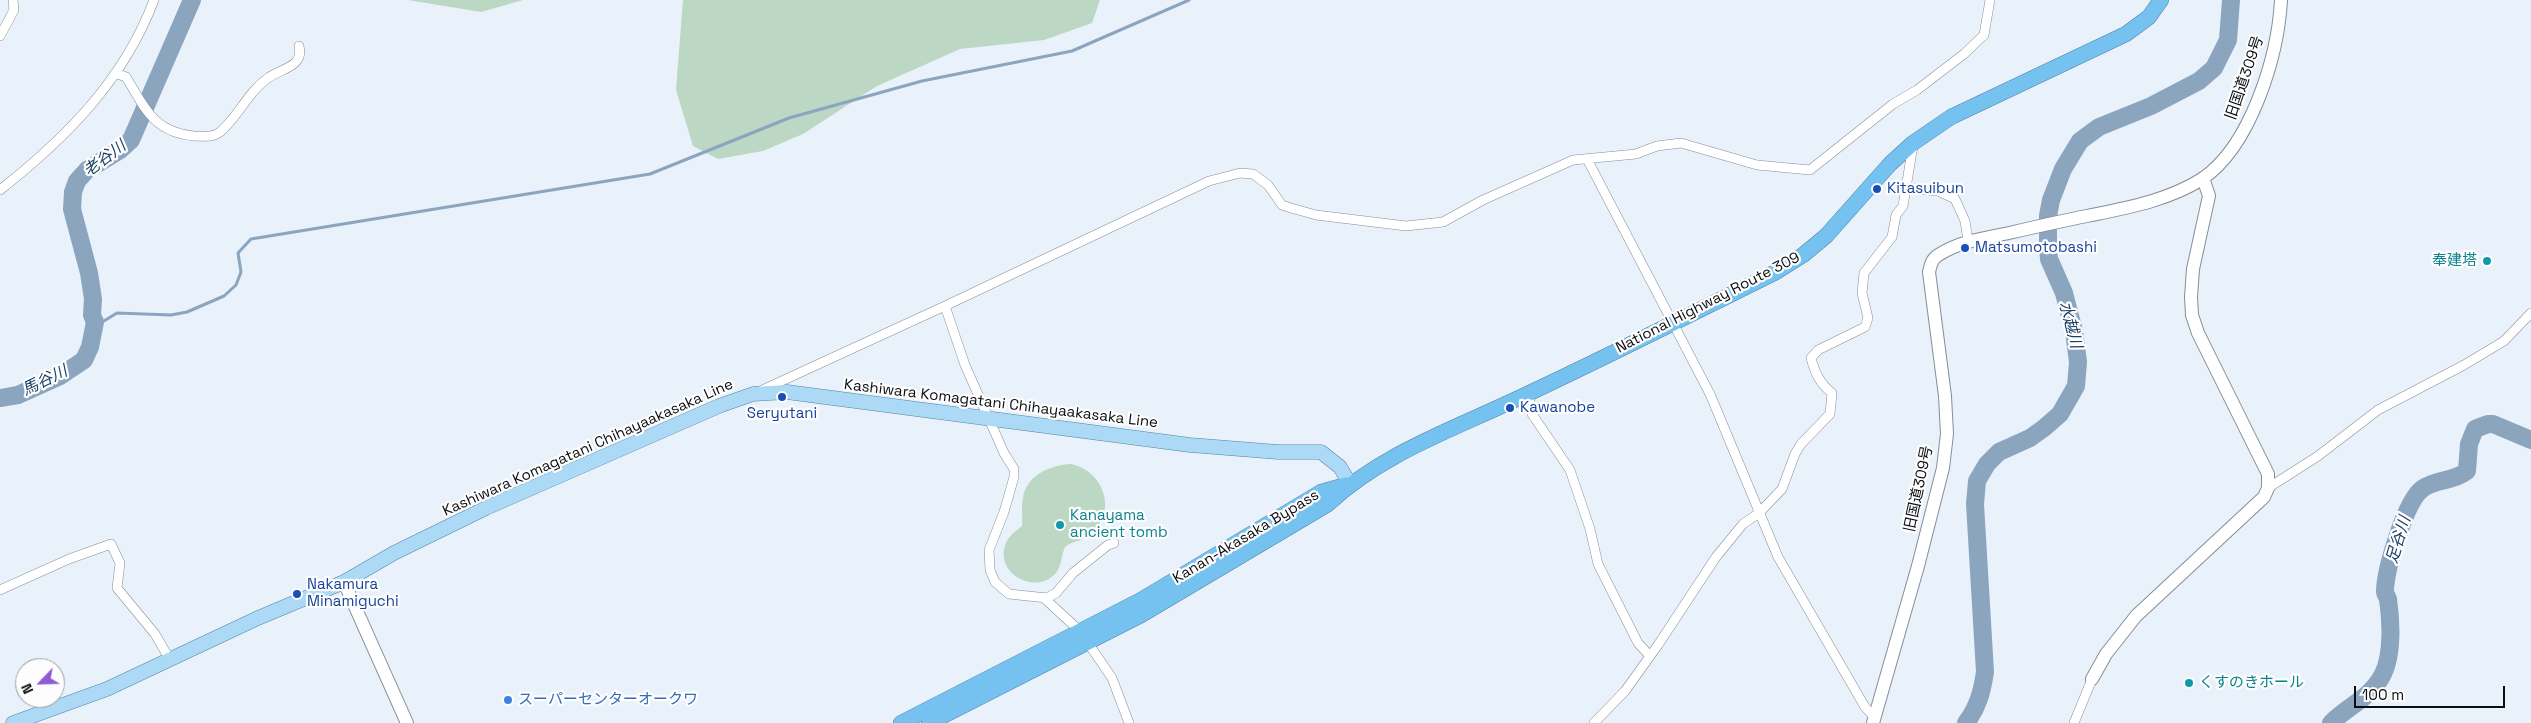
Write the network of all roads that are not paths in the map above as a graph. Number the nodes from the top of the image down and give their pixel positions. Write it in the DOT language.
graph roads {
  1 [pos="13,0"];
  2 [pos="154,0"];
  3 [pos="1990,0"];
  4 [pos="2161,0"];
  5 [pos="2281,0"];
  6 [pos="0,36"];
  7 [pos="299,46"];
  8 [pos="115,73"];
  9 [pos="1913,143"];
  10 [pos="1587,159"];
  11 [pos="2203,178"];
  12 [pos="1906,188"];
  13 [pos="0,190"];
  14 [pos="1968,242"];
  15 [pos="945,306"];
  16 [pos="2531,313"];
  17 [pos="1672,323"];
  18 [pos="1528,393"];
  19 [pos="753,394"];
  20 [pos="988,418"];
  21 [pos="1350,484"];
  22 [pos="2268,488"];
  23 [pos="1760,513"];
  24 [pos="1114,543"];
  25 [pos="344,582"];
  26 [pos="0,590"];
  27 [pos="1044,598"];
  28 [pos="1084,638"];
  29 [pos="1650,656"];
  30 [pos="170,660"];
  31 [pos="2092,679"];
  32 [pos="1874,720"];
  33 [pos="13,723"];
  34 [pos="407,723"];
  35 [pos="901,723"];
  36 [pos="929,723"];
  37 [pos="1129,723"];
  38 [pos="1594,723"];
  39 [pos="2074,723"];
  1 -- 6 [label="street"];
  2 -- 8 [label="street"];
  3 -- 10 [label="street"];
  4 -- 9 [label="highway, National Highway Route 309"];
  5 -- 11 [label="street, 旧国道309号"];
  7 -- 8 [label="street"];
  8 -- 13 [label="street"];
  9 -- 12 [label="street"];
  9 -- 17 [label="highway, National Highway Route 309"];
  10 -- 15 [label="street"];
  10 -- 17 [label="street"];
  11 -- 14 [label="street, 旧国道309号"];
  11 -- 22 [label="street"];
  12 -- 14 [label="street"];
  12 -- 23 [label="street"];
  14 -- 32 [label="street, 旧国道309号"];
  15 -- 19 [label="street"];
  15 -- 20 [label="street"];
  16 -- 22 [label="street"];
  17 -- 18 [label="highway, National Highway Route 309"];
  17 -- 23 [label="street"];
  18 -- 21 [label="highway, National Highway Route 309"];
  18 -- 29 [label="street"];
  19 -- 20 [label="main road, Kashiwara Komagatani Chihayaakasaka Line"];
  19 -- 25 [label="main road, Kashiwara Komagatani Chihayaakasaka Line"];
  20 -- 21 [label="main road, Kashiwara Komagatani Chihayaakasaka Line"];
  20 -- 27 [label="street"];
  21 -- 28 [label="highway, Kanan-Akasaka Bypass"];
  22 -- 31 [label="street"];
  23 -- 29 [label="street"];
  23 -- 32 [label="street"];
  24 -- 27 [label="street"];
  25 -- 30 [label="main road, Kashiwara Komagatani Chihayaakasaka Line"];
  25 -- 34 [label="street"];
  26 -- 30 [label="street"];
  27 -- 28 [label="street"];
  28 -- 35 [label="highway, Kanan-Akasaka Bypass"];
  28 -- 36 [label="highway, Kanan-Akasaka Bypass"];
  28 -- 37 [label="street"];
  29 -- 38 [label="street"];
  30 -- 33 [label="main road, Kashiwara Komagatani Chihayaakasaka Line"];
  31 -- 39 [label="street"];
}
